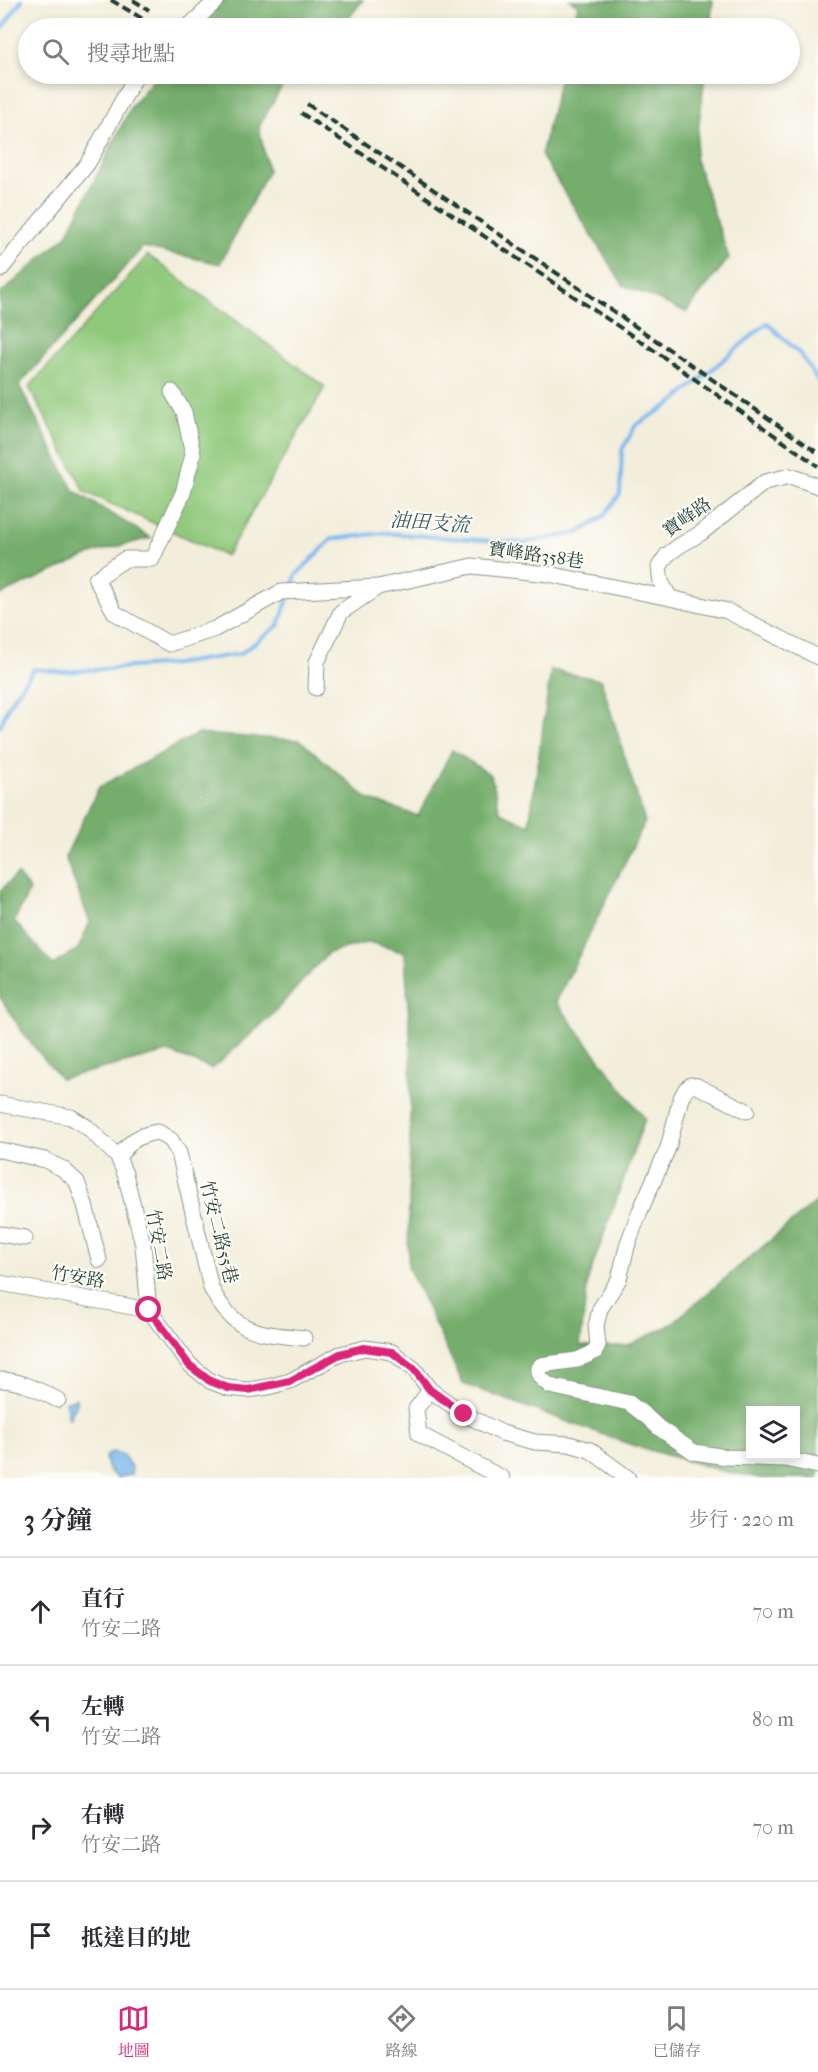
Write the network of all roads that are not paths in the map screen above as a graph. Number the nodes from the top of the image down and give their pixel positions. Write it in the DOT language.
graph roads {
  1 [pos="217,0"];
  2 [pos="198,18"];
  3 [pos="131,84"];
  4 [pos="0,270"];
  5 [pos="172,392"];
  6 [pos="818,486"];
  7 [pos="378,587"];
  8 [pos="670,598"];
  9 [pos="818,657"];
  10 [pos="316,688"];
  11 [pos="0,1104"];
  12 [pos="747,1111"];
  13 [pos="0,1150"];
  14 [pos="117,1157"];
  15 [pos="0,1234"];
  16 [pos="25,1238"];
  17 [pos="99,1260"];
  18 [pos="0,1283"];
  19 [pos="149,1310"];
  20 [pos="304,1338"];
  21 [pos="0,1380"];
  22 [pos="430,1390"];
  23 [pos="58,1401"];
  24 [pos="818,1466"];
  25 [pos="502,1478"];
  26 [pos="628,1478"];
  1 -- 2 [label="street"];
  3 -- 4 [label="street"];
  5 -- 7 [label="street"];
  6 -- 8 [label="street, 寶峰路"];
  7 -- 8 [label="street, 寶峰路358巷"];
  7 -- 10 [label="street, 寶峰路358巷"];
  8 -- 9 [label="street"];
  11 -- 14 [label="street, 竹安二路"];
  12 -- 24 [label="street"];
  13 -- 17 [label="street"];
  14 -- 19 [label="street, 竹安二路"];
  14 -- 20 [label="street, 竹安二路55巷"];
  15 -- 16 [label="street"];
  18 -- 19 [label="street, 竹安路"];
  19 -- 22 [label="street"];
  21 -- 23 [label="street"];
  22 -- 25 [label="street"];
  22 -- 26 [label="street"];
}
